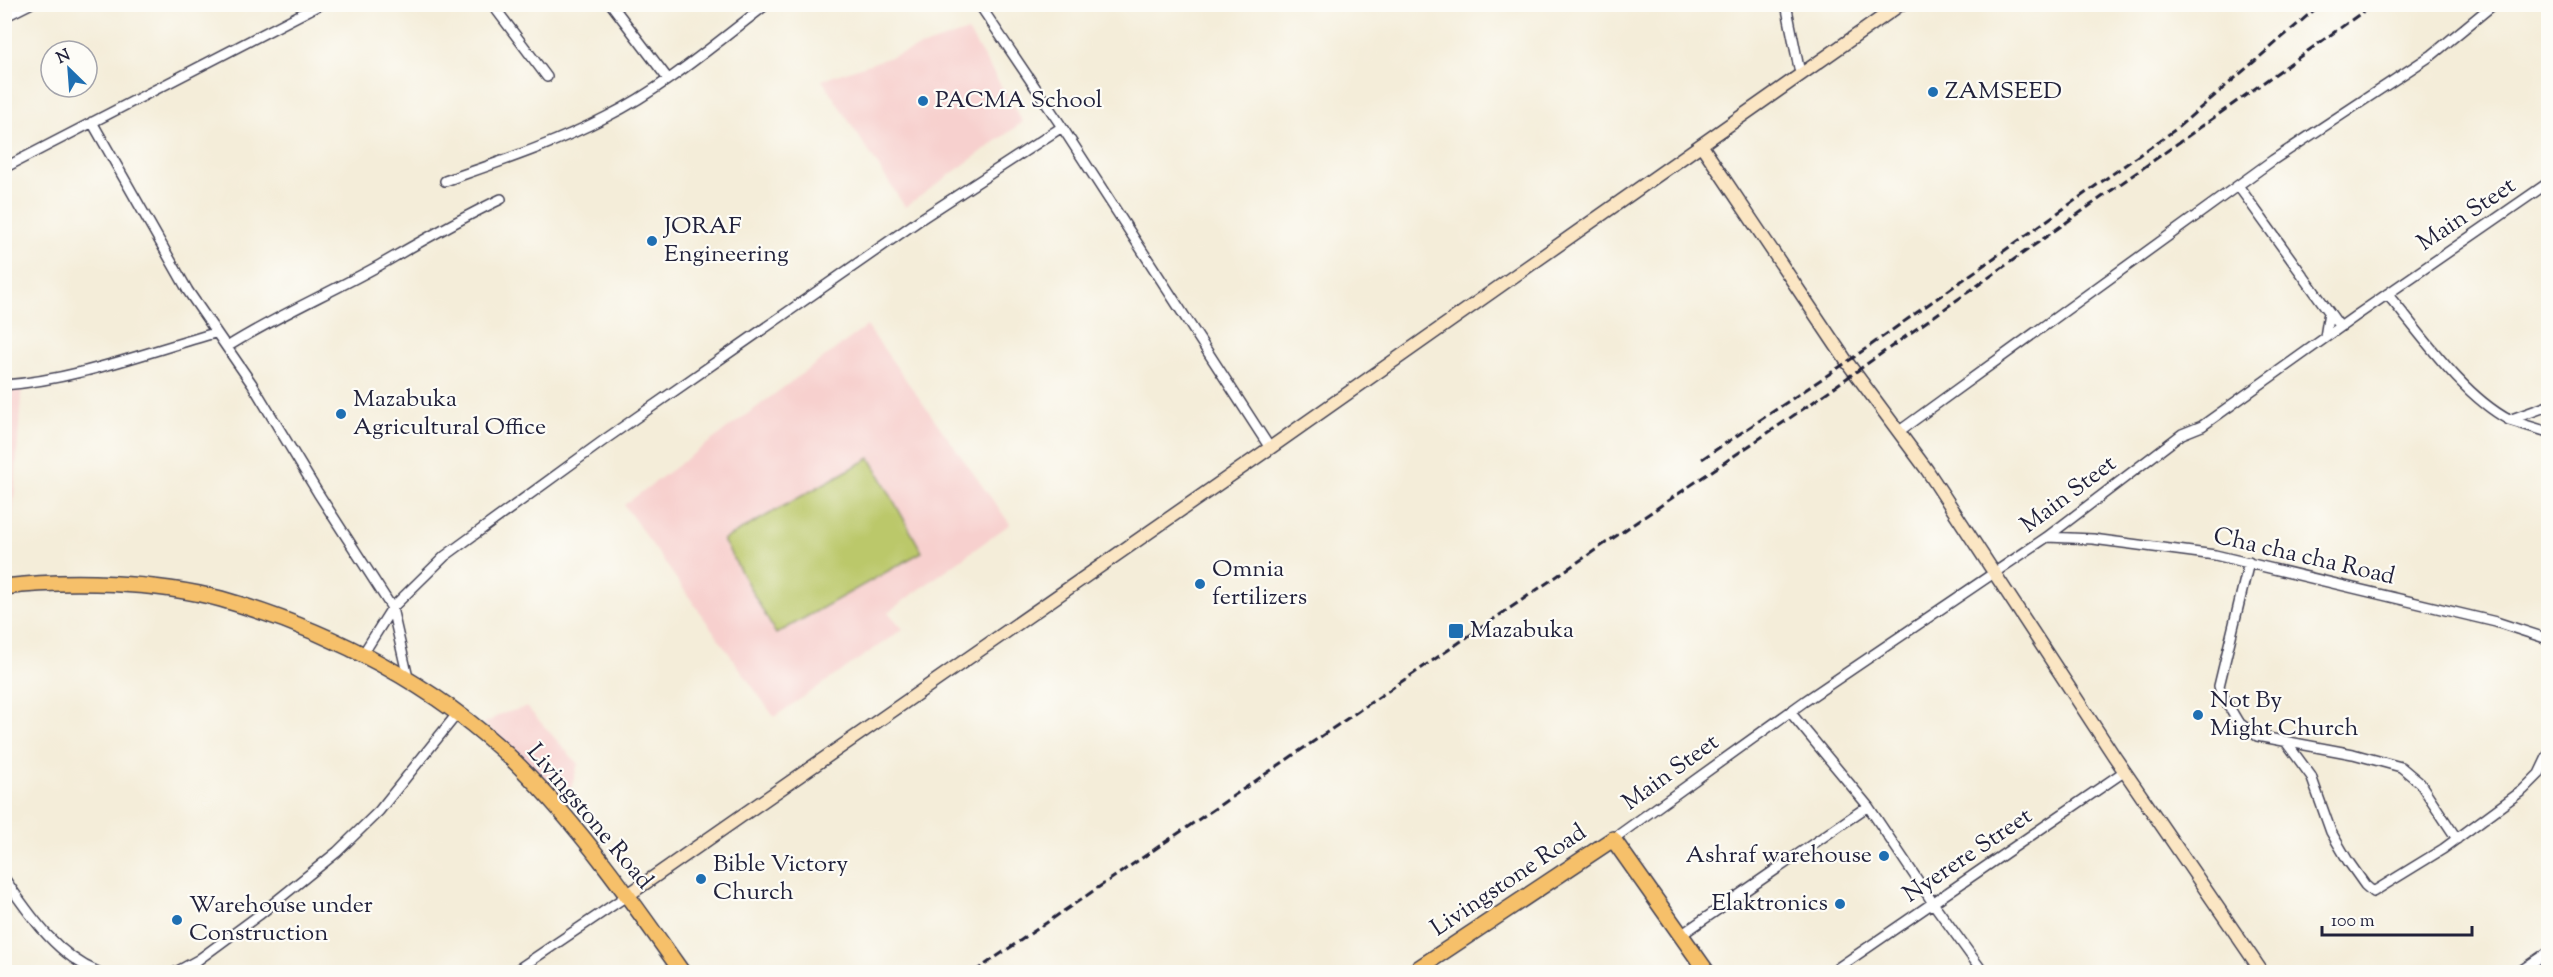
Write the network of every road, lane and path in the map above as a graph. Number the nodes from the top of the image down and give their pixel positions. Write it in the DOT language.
graph roads {
  1 [pos="30,4"];
  2 [pos="321,4"];
  3 [pos="492,4"];
  4 [pos="611,4"];
  5 [pos="766,4"];
  6 [pos="979,4"];
  7 [pos="1786,4"];
  8 [pos="1901,4"];
  9 [pos="2494,4"];
  10 [pos="4,17"];
  11 [pos="1800,74"];
  12 [pos="547,77"];
  13 [pos="668,79"];
  14 [pos="92,123"];
  15 [pos="1062,127"];
  16 [pos="1702,146"];
  17 [pos="4,168"];
  18 [pos="444,181"];
  19 [pos="2548,183"];
  20 [pos="2239,187"];
  21 [pos="501,199"];
  22 [pos="2387,294"];
  23 [pos="2329,312"];
  24 [pos="2340,327"];
  25 [pos="215,333"];
  26 [pos="2325,337"];
  27 [pos="227,346"];
  28 [pos="4,385"];
  29 [pos="2548,406"];
  30 [pos="2509,420"];
  31 [pos="1898,432"];
  32 [pos="2548,432"];
  33 [pos="1270,448"];
  34 [pos="2048,537"];
  35 [pos="2248,562"];
  36 [pos="1995,573"];
  37 [pos="4,587"];
  38 [pos="392,608"];
  39 [pos="2548,639"];
  40 [pos="363,654"];
  41 [pos="409,681"];
  42 [pos="1790,712"];
  43 [pos="457,714"];
  44 [pos="2286,742"];
  45 [pos="2548,755"];
  46 [pos="2126,771"];
  47 [pos="1868,806"];
  48 [pos="1613,839"];
  49 [pos="2457,839"];
  50 [pos="4,878"];
  51 [pos="628,895"];
  52 [pos="1933,903"];
  53 [pos="1681,935"];
  54 [pos="2548,952"];
  55 [pos="98,972"];
  56 [pos="176,972"];
  57 [pos="514,972"];
  58 [pos="682,972"];
  59 [pos="1413,972"];
  60 [pos="1707,972"];
  61 [pos="1832,972"];
  62 [pos="1983,972"];
  63 [pos="2260,972"];
  64 [pos="2519,972"];
  1 -- 10 [label="street"];
  2 -- 14 [label="street"];
  3 -- 12 [label="street"];
  4 -- 13 [label="street"];
  5 -- 13 [label="street"];
  6 -- 15 [label="street"];
  7 -- 11 [label="street"];
  8 -- 11 [label="main road"];
  9 -- 20 [label="street"];
  11 -- 16 [label="main road"];
  13 -- 18 [label="street"];
  14 -- 17 [label="street"];
  14 -- 25 [label="street"];
  15 -- 33 [label="street"];
  15 -- 38 [label="street"];
  16 -- 31 [label="main road"];
  16 -- 33 [label="main road"];
  19 -- 22 [label="street, Main Steet"];
  20 -- 23 [label="street"];
  20 -- 31 [label="street"];
  21 -- 27 [label="street"];
  22 -- 24 [label="street, Main Steet"];
  22 -- 30 [label="street"];
  23 -- 24 [label="street"];
  23 -- 26 [label="street"];
  24 -- 26 [label="street, Main Steet"];
  25 -- 27 [label="street"];
  25 -- 28 [label="street"];
  26 -- 34 [label="street, Main Steet"];
  27 -- 38 [label="street"];
  29 -- 30 [label="street"];
  30 -- 32 [label="street"];
  31 -- 36 [label="main road"];
  33 -- 51 [label="main road"];
  34 -- 35 [label="street, Cha cha cha Road"];
  34 -- 36 [label="street, Main Steet"];
  35 -- 39 [label="street, Cha cha cha Road"];
  35 -- 44 [label="street"];
  36 -- 42 [label="street, Main Steet"];
  36 -- 46 [label="main road"];
  37 -- 40 [label="highway, Livingstone Road"];
  38 -- 40 [label="street"];
  38 -- 41 [label="street"];
  40 -- 41 [label="highway, Livingstone Road"];
  41 -- 43 [label="highway, Livingstone Road"];
  42 -- 47 [label="street"];
  42 -- 48 [label="street, Main Steet"];
  43 -- 51 [label="highway, Livingstone Road"];
  43 -- 56 [label="street"];
  44 -- 49 [label="street"];
  44 -- 49 [label="street"];
  45 -- 49 [label="street"];
  46 -- 52 [label="street, Nyerere Street"];
  46 -- 63 [label="main road"];
  47 -- 52 [label="street"];
  47 -- 53 [label="street"];
  48 -- 53 [label="highway, Livingstone Road"];
  48 -- 59 [label="highway, Livingstone Road"];
  50 -- 55 [label="street"];
  51 -- 57 [label="street"];
  51 -- 58 [label="highway, Livingstone Road"];
  52 -- 61 [label="street, Nyerere Street"];
  52 -- 62 [label="street"];
  53 -- 60 [label="highway, Livingstone Road"];
  54 -- 64 [label="street"];
}
